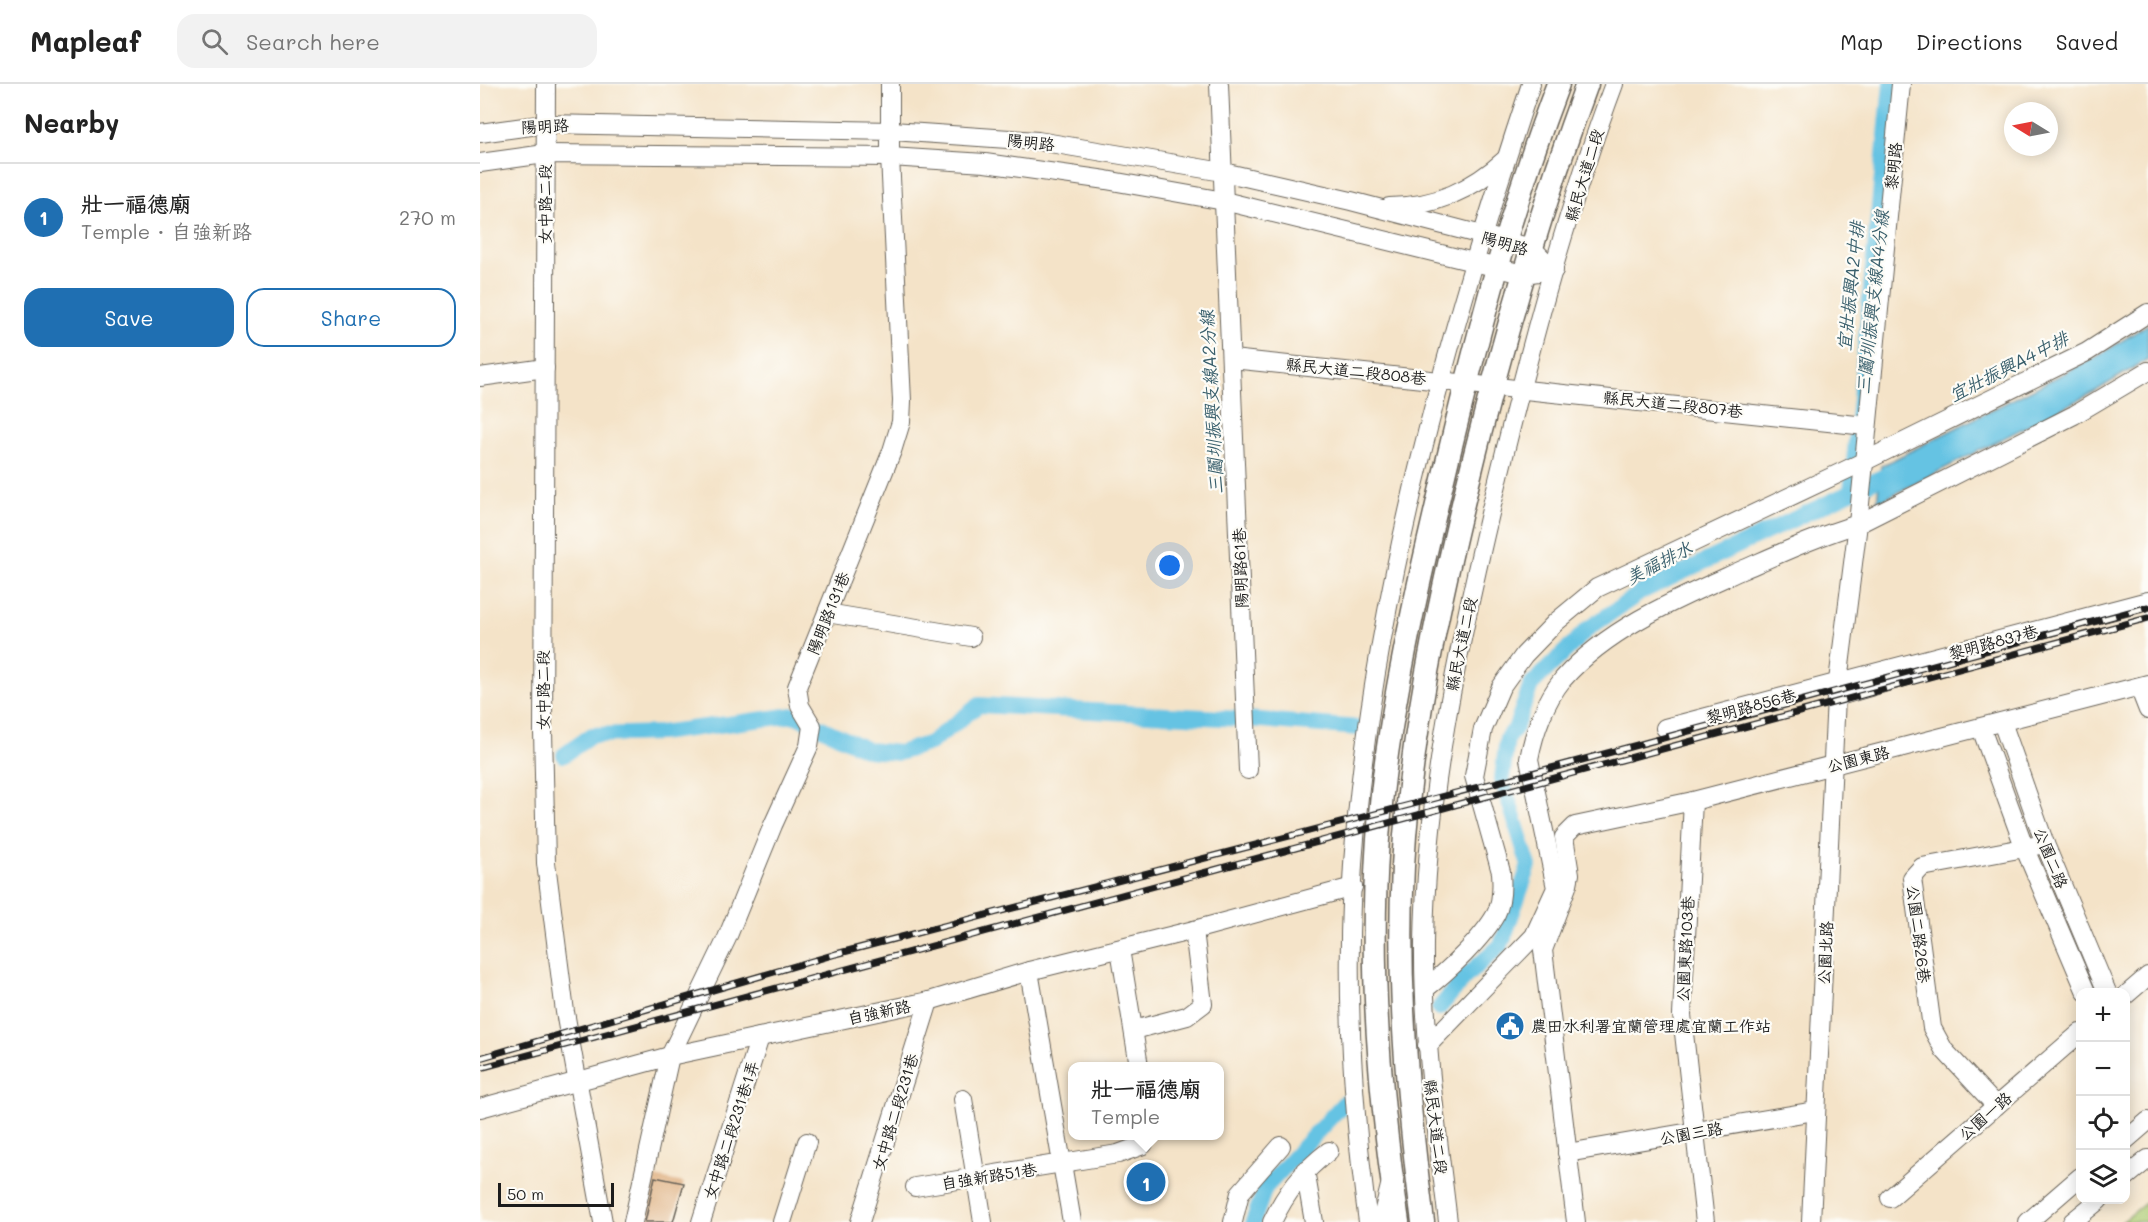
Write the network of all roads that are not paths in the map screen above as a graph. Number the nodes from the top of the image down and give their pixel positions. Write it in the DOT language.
graph roads {
  1 [pos="546,84"];
  2 [pos="890,84"];
  3 [pos="1219,84"];
  4 [pos="1531,84"];
  5 [pos="1558,84"];
  6 [pos="1587,84"];
  7 [pos="1614,84"];
  8 [pos="1901,84"];
  9 [pos="546,124"];
  10 [pos="480,133"];
  11 [pos="891,144"];
  12 [pos="546,154"];
  13 [pos="1506,159"];
  14 [pos="480,163"];
  15 [pos="1223,186"];
  16 [pos="1351,201"];
  17 [pos="1495,239"];
  18 [pos="1532,248"];
  19 [pos="1487,265"];
  20 [pos="1554,270"];
  21 [pos="1523,274"];
  22 [pos="2148,313"];
  23 [pos="1232,359"];
  24 [pos="545,368"];
  25 [pos="2148,371"];
  26 [pos="480,377"];
  27 [pos="1442,380"];
  28 [pos="1479,383"];
  29 [pos="1520,387"];
  30 [pos="1866,426"];
  31 [pos="1863,462"];
  32 [pos="1858,524"];
  33 [pos="2148,601"];
  34 [pos="827,613"];
  35 [pos="971,637"];
  36 [pos="2143,686"];
  37 [pos="1837,690"];
  38 [pos="2148,710"];
  39 [pos="2002,722"];
  40 [pos="1665,728"];
  41 [pos="1981,728"];
  42 [pos="1833,766"];
  43 [pos="1248,770"];
  44 [pos="1693,801"];
  45 [pos="2045,844"];
  46 [pos="2025,849"];
  47 [pos="1353,887"];
  48 [pos="1194,930"];
  49 [pos="1120,949"];
  50 [pos="1029,971"];
  51 [pos="2148,976"];
  52 [pos="2084,988"];
  53 [pos="2105,988"];
  54 [pos="1425,989"];
  55 [pos="2130,991"];
  56 [pos="929,1001"];
  57 [pos="1134,1030"];
  58 [pos="2076,1036"];
  59 [pos="760,1037"];
  60 [pos="1427,1046"];
  61 [pos="1405,1053"];
  62 [pos="670,1056"];
  63 [pos="1138,1062"];
  64 [pos="577,1081"];
  65 [pos="1432,1098"];
  66 [pos="963,1099"];
  67 [pos="1996,1106"];
  68 [pos="480,1108"];
  69 [pos="1815,1111"];
  70 [pos="2148,1121"];
  71 [pos="1694,1132"];
  72 [pos="2130,1137"];
  73 [pos="1145,1140"];
  74 [pos="807,1142"];
  75 [pos="1281,1146"];
  76 [pos="1329,1151"];
  77 [pos="1567,1154"];
  78 [pos="2148,1159"];
  79 [pos="1063,1165"];
  80 [pos="1305,1170"];
  81 [pos="2130,1174"];
  82 [pos="1392,1177"];
  83 [pos="976,1178"];
  84 [pos="2076,1180"];
  85 [pos="915,1187"];
  86 [pos="1890,1198"];
  87 [pos="2094,1204"];
  88 [pos="603,1222"];
  89 [pos="633,1222"];
  90 [pos="701,1222"];
  91 [pos="782,1222"];
  92 [pos="860,1222"];
  93 [pos="983,1222"];
  94 [pos="1072,1222"];
  95 [pos="1233,1222"];
  96 [pos="1272,1222"];
  97 [pos="1314,1222"];
  98 [pos="1368,1222"];
  99 [pos="1381,1222"];
  100 [pos="1398,1222"];
  101 [pos="1423,1222"];
  102 [pos="1448,1222"];
  103 [pos="1576,1222"];
  104 [pos="1705,1222"];
  105 [pos="1811,1222"];
  106 [pos="2028,1222"];
  107 [pos="2072,1222"];
  1 -- 9 [label="street, 女中路二段"];
  2 -- 11 [label="street, 陽明路131巷"];
  3 -- 15 [label="street, 陽明路61巷"];
  4 -- 13 [label="street, 縣民大道二段"];
  5 -- 17 [label="main road, 縣民大道二段"];
  6 -- 18 [label="main road, 縣民大道二段"];
  7 -- 20 [label="street, 縣民大道二段"];
  8 -- 30 [label="street, 黎明路"];
  9 -- 10 [label="street, 陽明路"];
  9 -- 11 [label="street, 陽明路"];
  9 -- 12 [label="street, 女中路二段"];
  11 -- 12 [label="street, 陽明路"];
  11 -- 15 [label="street, 陽明路"];
  11 -- 15 [label="street, 陽明路"];
  11 -- 34 [label="street, 陽明路131巷"];
  12 -- 14 [label="street, 陽明路"];
  12 -- 24 [label="street, 女中路二段"];
  13 -- 16 [label="street"];
  13 -- 17 [label="street, 縣民大道二段"];
  15 -- 16 [label="street, 陽明路"];
  15 -- 19 [label="street, 陽明路"];
  15 -- 23 [label="street, 陽明路61巷"];
  16 -- 17 [label="street, 陽明路"];
  17 -- 18 [label="street, 陽明路"];
  17 -- 19 [label="main road, 縣民大道二段"];
  18 -- 20 [label="street, 陽明路"];
  18 -- 21 [label="main road, 縣民大道二段"];
  19 -- 21 [label="street, 陽明路"];
  19 -- 27 [label="street, 縣民大道二段"];
  19 -- 28 [label="main road, 縣民大道二段"];
  20 -- 21 [label="street, 陽明路"];
  20 -- 29 [label="street, 縣民大道二段"];
  21 -- 28 [label="main road, 縣民大道二段"];
  22 -- 31 [label="street"];
  23 -- 27 [label="street, 縣民大道二段808巷"];
  23 -- 43 [label="street, 陽明路61巷"];
  24 -- 26 [label="street"];
  24 -- 64 [label="street, 女中路二段"];
  25 -- 32 [label="street"];
  27 -- 28 [label="street, 縣民大道二段808巷"];
  27 -- 47 [label="street, 縣民大道二段"];
  28 -- 29 [label="street, 縣民大道二段807巷"];
  28 -- 61 [label="main road, 縣民大道二段"];
  28 -- 82 [label="main road, 縣民大道二段"];
  29 -- 30 [label="street, 縣民大道二段807巷"];
  29 -- 54 [label="street, 縣民大道二段"];
  30 -- 31 [label="street, 黎明路"];
  31 -- 32 [label="street, 黎明路"];
  31 -- 54 [label="street"];
  32 -- 37 [label="street"];
  32 -- 60 [label="street"];
  33 -- 37 [label="street, 黎明路837巷"];
  34 -- 35 [label="street"];
  34 -- 62 [label="street, 陽明路131巷"];
  36 -- 38 [label="street"];
  36 -- 39 [label="street, 公園東路"];
  37 -- 40 [label="street, 黎明路856巷"];
  37 -- 42 [label="street, 公園北路"];
  39 -- 41 [label="street, 公園東路"];
  39 -- 45 [label="street, 公園二路"];
  41 -- 42 [label="street, 公園東路"];
  41 -- 46 [label="street, 公園二路"];
  42 -- 44 [label="street, 公園東路"];
  42 -- 69 [label="street, 公園北路"];
  44 -- 71 [label="street, 公園東路103巷"];
  44 -- 77 [label="street, 公園東路"];
  45 -- 46 [label="street, 公園二路26巷"];
  45 -- 53 [label="street, 公園二路"];
  46 -- 52 [label="street, 公園二路"];
  46 -- 67 [label="street, 公園二路26巷"];
  47 -- 48 [label="street, 自強新路"];
  47 -- 98 [label="street, 縣民大道二段"];
  48 -- 49 [label="street, 自強新路"];
  48 -- 57 [label="street"];
  49 -- 50 [label="street, 自強新路"];
  49 -- 57 [label="street"];
  50 -- 56 [label="street, 自強新路"];
  50 -- 79 [label="street"];
  51 -- 55 [label="street"];
  54 -- 60 [label="street, 縣民大道二段"];
  56 -- 59 [label="street, 自強新路"];
  56 -- 92 [label="street, 女中路二段231巷"];
  57 -- 63 [label="street"];
  58 -- 67 [label="street, 公園一路"];
  59 -- 62 [label="street, 自強新路"];
  59 -- 90 [label="street, 女中路二段231巷1弄"];
  60 -- 65 [label="street, 縣民大道二段"];
  61 -- 65 [label="street"];
  61 -- 101 [label="main road, 縣民大道二段"];
  62 -- 64 [label="street, 自強新路"];
  62 -- 89 [label="street, 陽明路131巷"];
  64 -- 68 [label="street, 自強新路"];
  64 -- 88 [label="street, 女中路二段"];
  65 -- 102 [label="street, 縣民大道二段"];
  66 -- 83 [label="street"];
  67 -- 86 [label="street, 公園一路"];
  69 -- 71 [label="street, 公園三路"];
  69 -- 105 [label="street, 公園北路"];
  70 -- 72 [label="street"];
  71 -- 77 [label="street, 公園三路"];
  71 -- 104 [label="street, 公園東路103巷"];
  73 -- 79 [label="street, 自強新路51巷"];
  74 -- 91 [label="street"];
  75 -- 95 [label="street"];
  76 -- 80 [label="street"];
  77 -- 103 [label="street"];
  78 -- 81 [label="street"];
  79 -- 83 [label="street, 自強新路51巷"];
  79 -- 94 [label="street"];
  80 -- 96 [label="street"];
  80 -- 97 [label="street"];
  82 -- 99 [label="street"];
  82 -- 100 [label="main road, 縣民大道二段"];
  83 -- 85 [label="street, 自強新路51巷"];
  83 -- 93 [label="street"];
  84 -- 106 [label="street"];
  87 -- 107 [label="street"];
}
